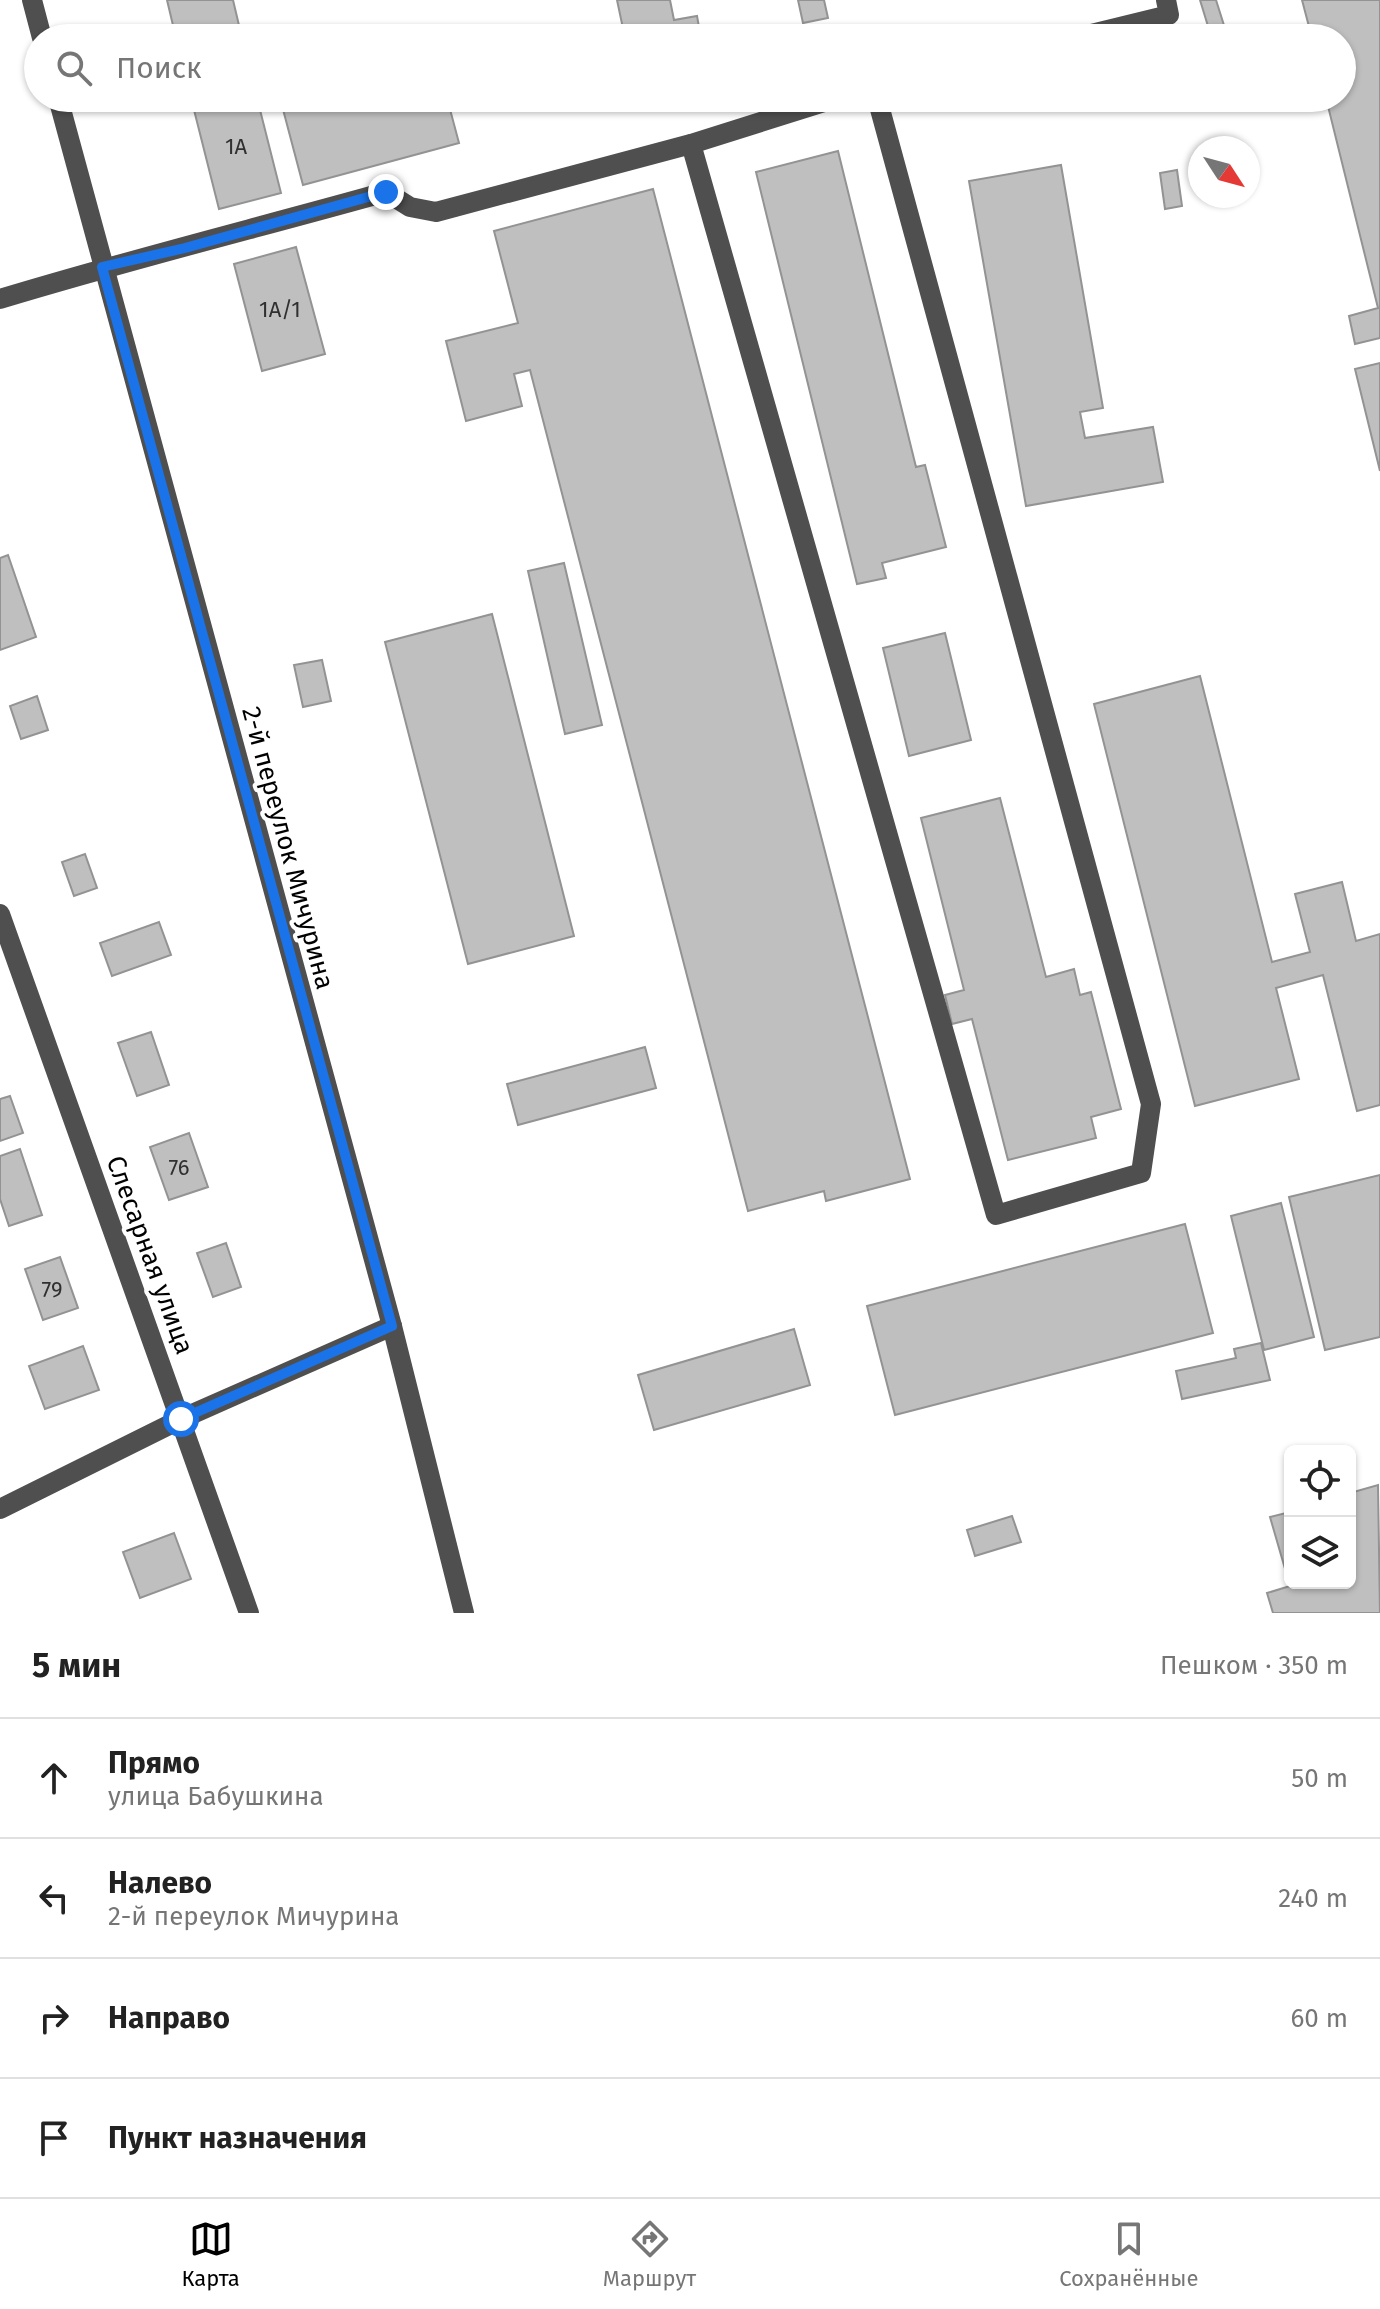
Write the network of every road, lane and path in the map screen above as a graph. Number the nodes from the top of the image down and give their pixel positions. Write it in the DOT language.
graph roads {
  1 [pos="32,0"];
  2 [pos="1166,0"];
  3 [pos="38,24"];
  4 [pos="1132,24"];
  5 [pos="62,112"];
  6 [pos="793,112"];
  7 [pos="881,112"];
  8 [pos="691,144"];
  9 [pos="102,267"];
  10 [pos="0,299"];
  11 [pos="0,914"];
  12 [pos="392,1326"];
  13 [pos="181,1419"];
  14 [pos="0,1509"];
  15 [pos="249,1613"];
  16 [pos="464,1613"];
  1 -- 3 [label="street"];
  2 -- 4 [label="street"];
  5 -- 9 [label="street, 2-й переулок Мичурина"];
  6 -- 8 [label="street"];
  7 -- 8 [label="street"];
  8 -- 9 [label="street"];
  9 -- 10 [label="street"];
  9 -- 12 [label="street, 2-й переулок Мичурина"];
  11 -- 13 [label="street, Слесарная улица"];
  12 -- 13 [label="street"];
  12 -- 16 [label="street, 2-й переулок Мичурина"];
  13 -- 14 [label="street"];
  13 -- 15 [label="street, Слесарная улица"];
}
